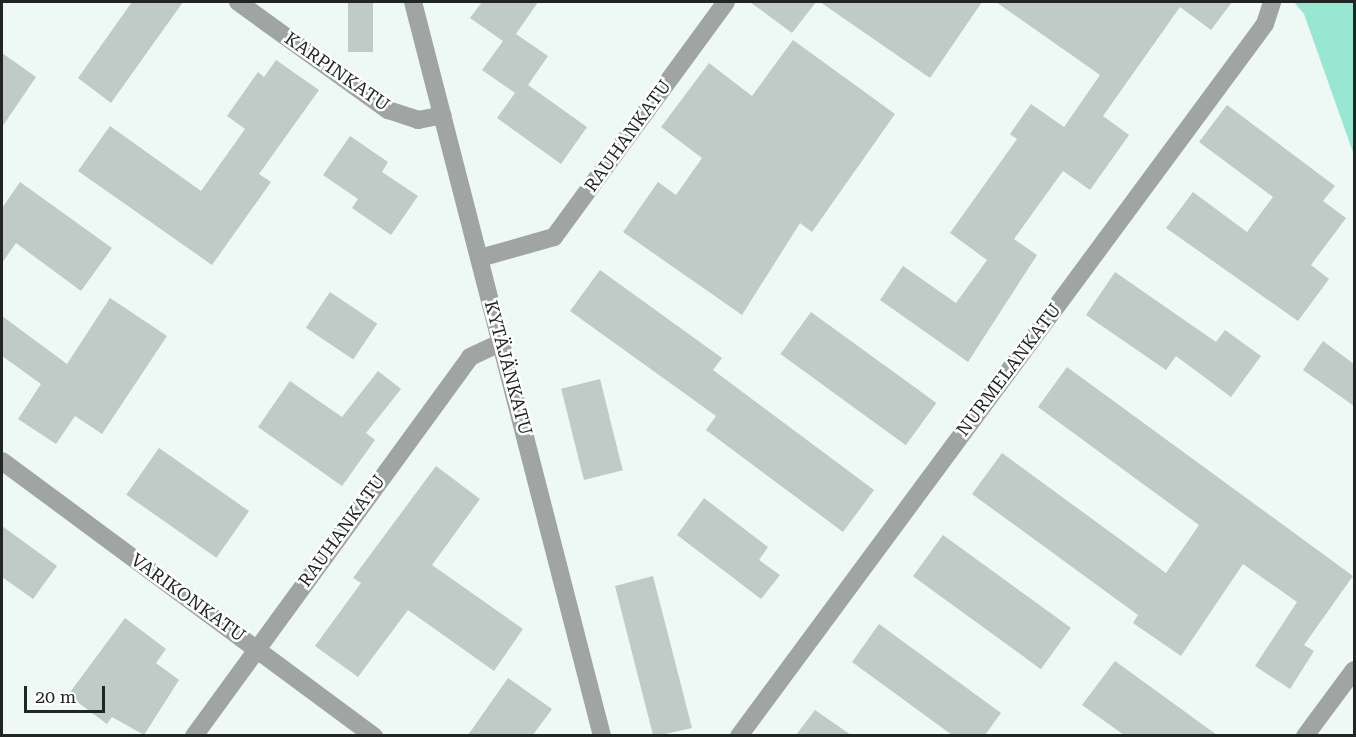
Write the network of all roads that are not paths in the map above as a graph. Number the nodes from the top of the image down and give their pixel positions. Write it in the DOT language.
graph roads {
  1 [pos="238,2"];
  2 [pos="413,2"];
  3 [pos="726,2"];
  4 [pos="1272,2"];
  5 [pos="443,115"];
  6 [pos="480,258"];
  7 [pos="502,342"];
  8 [pos="2,461"];
  9 [pos="256,648"];
  10 [pos="1354,670"];
  11 [pos="194,735"];
  12 [pos="374,735"];
  13 [pos="602,735"];
  14 [pos="739,735"];
  15 [pos="1305,735"];
  1 -- 5 [label="street, KARPINKATU"];
  2 -- 5 [label="street, KYTÄJÄNKATU"];
  3 -- 6 [label="street, RAUHANKATU"];
  4 -- 14 [label="street, NURMELANKATU"];
  5 -- 6 [label="street, KYTÄJÄNKATU"];
  6 -- 7 [label="street, KYTÄJÄNKATU"];
  7 -- 9 [label="street, RAUHANKATU"];
  7 -- 13 [label="street, KYTÄJÄNKATU"];
  8 -- 9 [label="street, VARIKONKATU"];
  9 -- 11 [label="street, RAUHANKATU"];
  9 -- 12 [label="street, VARIKONKATU"];
  10 -- 15 [label="street"];
}
